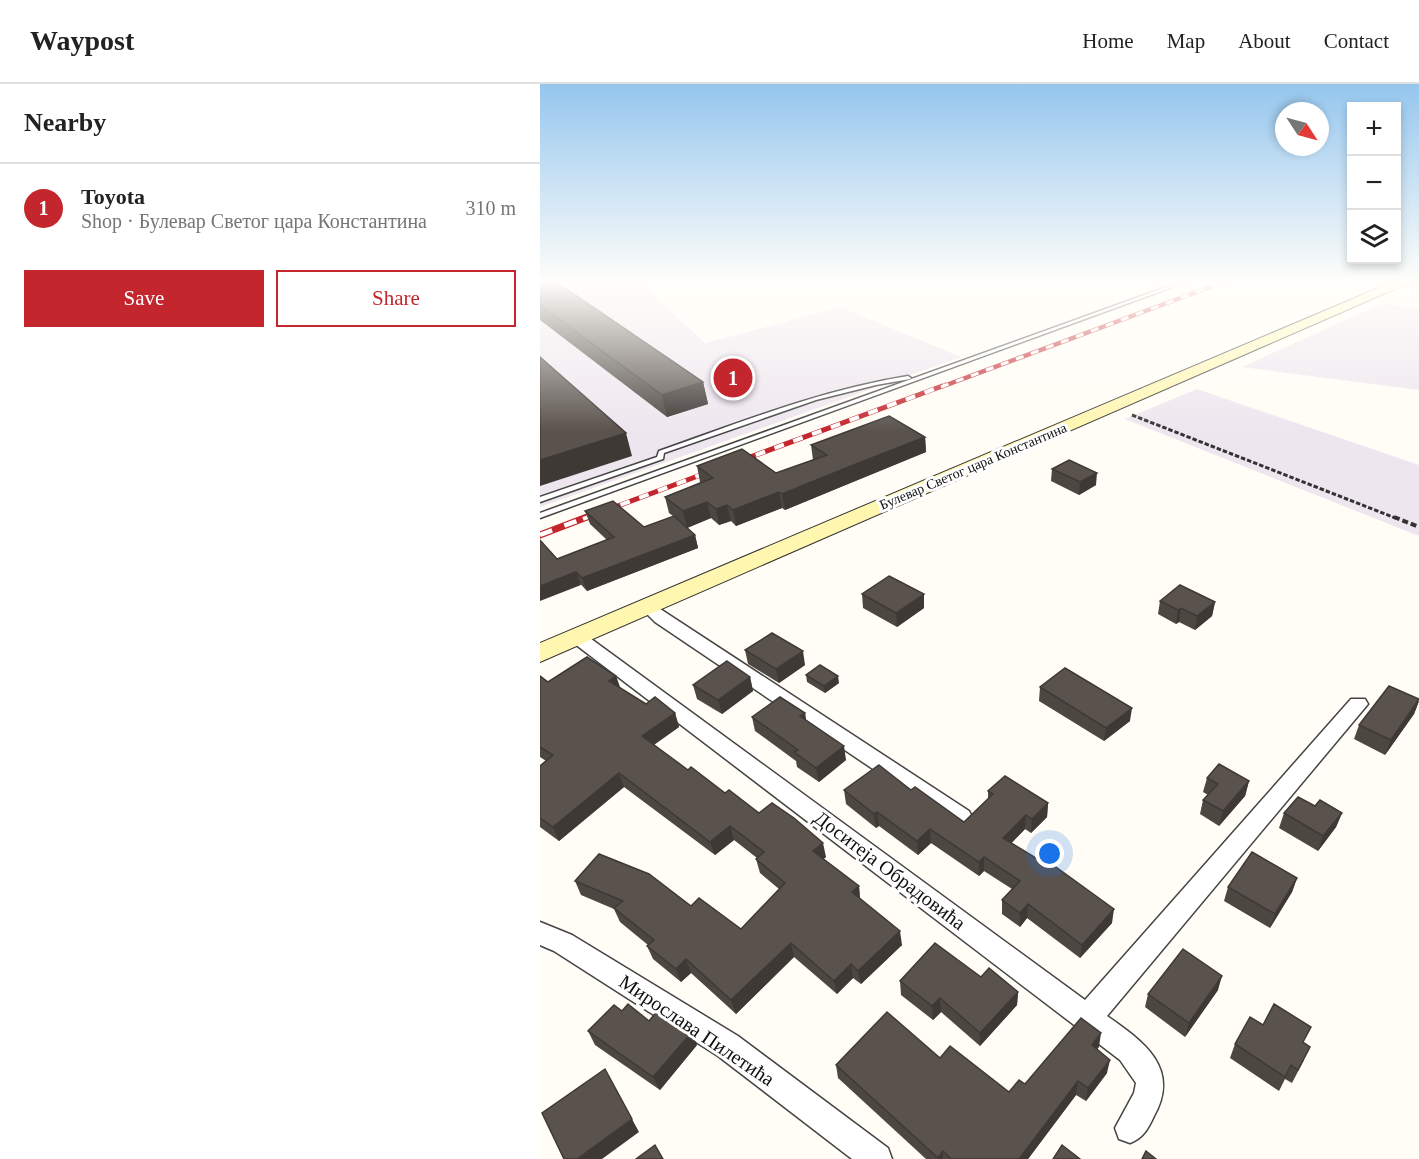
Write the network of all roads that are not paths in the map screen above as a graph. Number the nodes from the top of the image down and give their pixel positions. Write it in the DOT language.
graph roads {
  1 [pos="1049,331"];
  2 [pos="1262,331"];
  3 [pos="1289,331"];
  4 [pos="922,377"];
  5 [pos="540,500"];
  6 [pos="540,516"];
  7 [pos="648,606"];
  8 [pos="540,633"];
  9 [pos="578,637"];
  10 [pos="540,653"];
  11 [pos="1358,704"];
  12 [pos="961,817"];
  13 [pos="540,933"];
  14 [pos="1087,1017"];
  15 [pos="1130,1128"];
  16 [pos="876,1159"];
  1 -- 4 [label="lane"];
  2 -- 8 [label="main road, Булевар Светог цара Константина"];
  3 -- 7 [label="main road, Булевар Светог цара Константина"];
  4 -- 5 [label="lane"];
  4 -- 6 [label="lane"];
  7 -- 9 [label="main road, Булевар Светог цара Константина"];
  7 -- 12 [label="street"];
  9 -- 10 [label="main road, Булевар Светог цара Константина"];
  9 -- 14 [label="street, Доситеја Обрадовића"];
  11 -- 14 [label="street"];
  13 -- 16 [label="street, Мирослава Пилетића"];
  14 -- 15 [label="street, Доситеја Обрадовића"];
}
